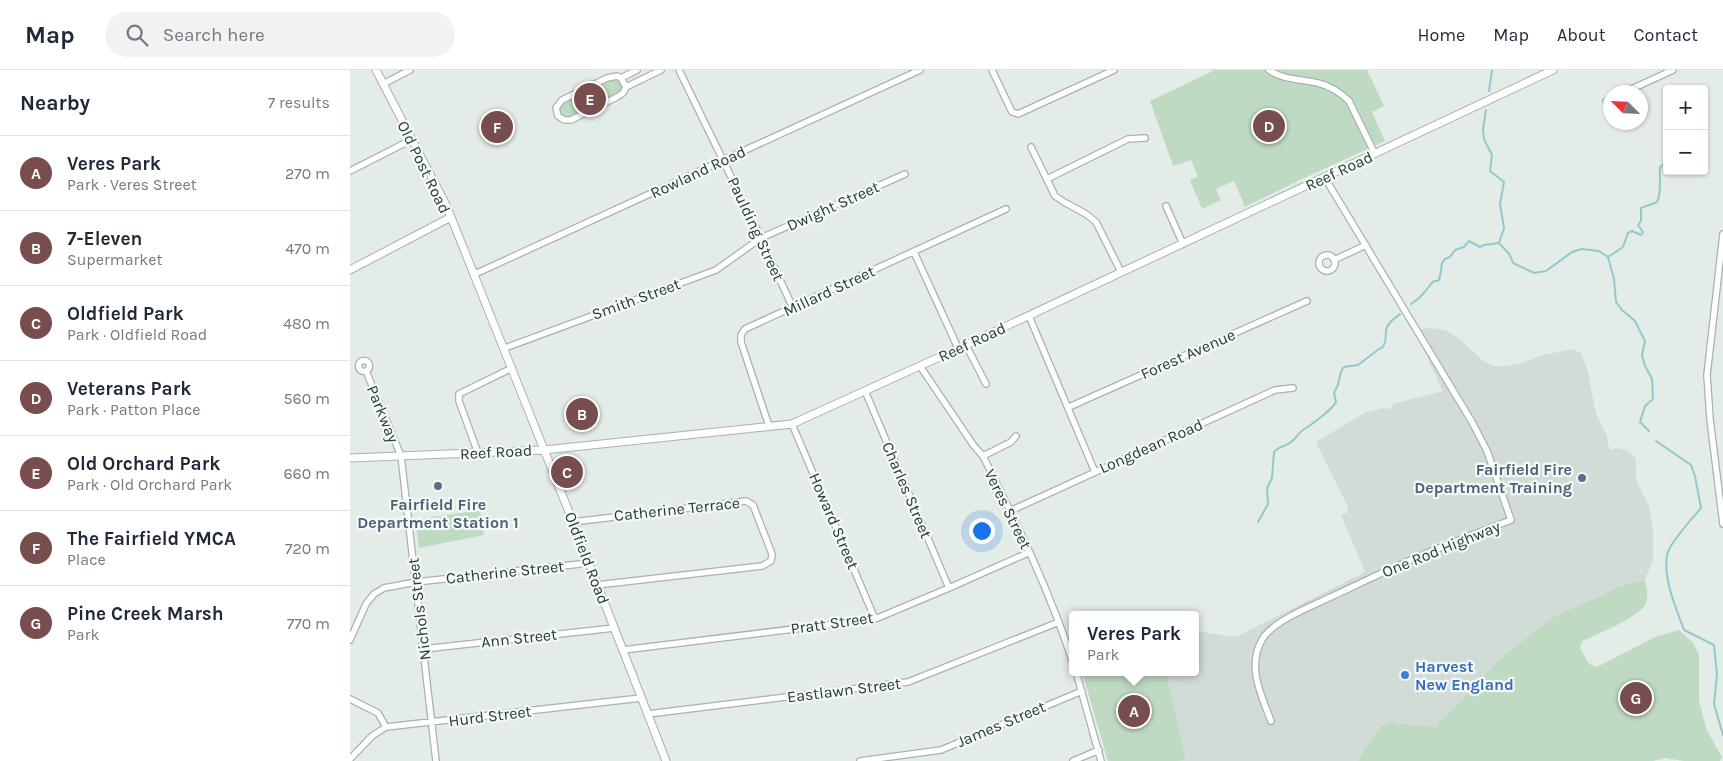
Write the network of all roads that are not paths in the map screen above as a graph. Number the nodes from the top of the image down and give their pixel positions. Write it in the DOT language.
graph roads {
  1 [pos="376,70"];
  2 [pos="410,70"];
  3 [pos="637,70"];
  4 [pos="661,70"];
  5 [pos="679,70"];
  6 [pos="920,70"];
  7 [pos="992,70"];
  8 [pos="1114,70"];
  9 [pos="1269,70"];
  10 [pos="1553,70"];
  11 [pos="1673,70"];
  12 [pos="622,78"];
  13 [pos="383,84"];
  14 [pos="1640,85"];
  15 [pos="626,87"];
  16 [pos="1145,138"];
  17 [pos="411,140"];
  18 [pos="1031,147"];
  19 [pos="1375,154"];
  20 [pos="723,160"];
  21 [pos="350,171"];
  22 [pos="905,174"];
  23 [pos="1326,178"];
  24 [pos="1047,179"];
  25 [pos="1166,206"];
  26 [pos="1006,209"];
  27 [pos="451,217"];
  28 [pos="1723,234"];
  29 [pos="761,238"];
  30 [pos="1182,244"];
  31 [pos="1366,245"];
  32 [pos="914,252"];
  33 [pos="1334,260"];
  34 [pos="350,270"];
  35 [pos="1121,272"];
  36 [pos="475,274"];
  37 [pos="1306,301"];
  38 [pos="792,308"];
  39 [pos="1030,316"];
  40 [pos="966,345"];
  41 [pos="505,348"];
  42 [pos="958,348"];
  43 [pos="920,366"];
  44 [pos="512,368"];
  45 [pos="366,371"];
  46 [pos="986,384"];
  47 [pos="1293,388"];
  48 [pos="865,391"];
  49 [pos="1069,407"];
  50 [pos="792,424"];
  51 [pos="769,426"];
  52 [pos="1016,436"];
  53 [pos="544,450"];
  54 [pos="478,453"];
  55 [pos="401,456"];
  56 [pos="983,456"];
  57 [pos="350,458"];
  58 [pos="1095,472"];
  59 [pos="1010,511"];
  60 [pos="573,522"];
  61 [pos="1723,524"];
  62 [pos="1030,552"];
  63 [pos="589,563"];
  64 [pos="416,582"];
  65 [pos="597,585"];
  66 [pos="949,588"];
  67 [pos="875,619"];
  68 [pos="1059,622"];
  69 [pos="352,628"];
  70 [pos="614,628"];
  71 [pos="350,640"];
  72 [pos="423,649"];
  73 [pos="623,650"];
  74 [pos="1069,652"];
  75 [pos="1077,676"];
  76 [pos="1082,691"];
  77 [pos="641,698"];
  78 [pos="350,699"];
  79 [pos="648,714"];
  80 [pos="432,722"];
  81 [pos="1271,722"];
  82 [pos="386,727"];
  83 [pos="1099,750"];
  84 [pos="350,759"];
  85 [pos="436,761"];
  86 [pos="666,761"];
  87 [pos="860,761"];
  88 [pos="1074,761"];
  89 [pos="1101,761"];
  1 -- 13 [label="street, Old Post Road"];
  2 -- 13 [label="street"];
  3 -- 12 [label="street"];
  4 -- 15 [label="street"];
  5 -- 20 [label="street, Paulding Street"];
  6 -- 20 [label="street, Rowland Road"];
  7 -- 8 [label="street"];
  9 -- 19 [label="street"];
  10 -- 19 [label="street, Reef Road"];
  11 -- 14 [label="street"];
  12 -- 15 [label="street"];
  12 -- 15 [label="street"];
  13 -- 17 [label="street, Old Post Road"];
  16 -- 24 [label="street"];
  17 -- 21 [label="street"];
  17 -- 27 [label="street, Old Post Road"];
  18 -- 24 [label="street"];
  19 -- 23 [label="street, Reef Road"];
  20 -- 29 [label="street, Paulding Street"];
  20 -- 36 [label="street, Rowland Road"];
  22 -- 29 [label="street, Dwight Street"];
  23 -- 30 [label="street, Reef Road"];
  23 -- 31 [label="street, One Rod Highway"];
  24 -- 35 [label="street"];
  25 -- 30 [label="street"];
  26 -- 32 [label="street, Millard Street"];
  27 -- 34 [label="street, Old Post Road"];
  27 -- 36 [label="street, Oldfield Road"];
  28 -- 61 [label="street"];
  29 -- 38 [label="street, Paulding Street"];
  29 -- 41 [label="street, Smith Street"];
  30 -- 35 [label="street, Reef Road"];
  31 -- 33 [label="street"];
  31 -- 81 [label="street, One Rod Highway"];
  32 -- 38 [label="street, Millard Street"];
  32 -- 42 [label="street"];
  35 -- 39 [label="street, Reef Road"];
  36 -- 41 [label="street, Oldfield Road"];
  37 -- 49 [label="street, Forest Avenue"];
  38 -- 51 [label="street, Millard Street"];
  39 -- 40 [label="street, Reef Road"];
  39 -- 49 [label="street"];
  40 -- 42 [label="street, Reef Road"];
  40 -- 46 [label="street"];
  41 -- 44 [label="street, Oldfield Road"];
  42 -- 43 [label="street, Reef Road"];
  43 -- 48 [label="street, Reef Road"];
  43 -- 56 [label="street, Veres Street"];
  44 -- 53 [label="street, Oldfield Road"];
  44 -- 54 [label="street"];
  45 -- 55 [label="street, Parkway"];
  47 -- 58 [label="street, Longdean Road"];
  48 -- 50 [label="street, Reef Road"];
  48 -- 66 [label="street, Charles Street"];
  49 -- 58 [label="street"];
  50 -- 51 [label="street, Reef Road"];
  50 -- 67 [label="street, Howard Street"];
  51 -- 53 [label="street, Reef Road"];
  52 -- 56 [label="street"];
  53 -- 54 [label="street, Reef Road"];
  53 -- 60 [label="street, Oldfield Road"];
  54 -- 55 [label="street, Reef Road"];
  55 -- 57 [label="street, Reef Road"];
  55 -- 64 [label="street, Nichols Street"];
  56 -- 59 [label="street, Veres Street"];
  58 -- 59 [label="street, Longdean Road"];
  59 -- 62 [label="street, Veres Street"];
  60 -- 63 [label="street, Oldfield Road"];
  60 -- 65 [label="street, Catherine Terrace"];
  62 -- 66 [label="street, Pratt Street"];
  62 -- 68 [label="street, Veres Street"];
  63 -- 64 [label="street, Catherine Street"];
  63 -- 65 [label="street, Oldfield Road"];
  64 -- 69 [label="street, Catherine Street"];
  64 -- 72 [label="street, Nichols Street"];
  65 -- 70 [label="street, Oldfield Road"];
  66 -- 67 [label="street, Pratt Street"];
  67 -- 73 [label="street, Pratt Street"];
  68 -- 74 [label="street, Veres Street"];
  68 -- 79 [label="street, Eastlawn Street"];
  69 -- 71 [label="street, Catherine Street"];
  70 -- 72 [label="street, Ann Street"];
  70 -- 73 [label="street, Oldfield Road"];
  72 -- 80 [label="street, Nichols Street"];
  73 -- 77 [label="street, Oldfield Road"];
  75 -- 76 [label="street"];
  76 -- 83 [label="street"];
  76 -- 87 [label="street, James Street"];
  77 -- 79 [label="street, Oldfield Road"];
  77 -- 80 [label="street, Hurd Street"];
  78 -- 82 [label="street"];
  79 -- 86 [label="street, Oldfield Road"];
  80 -- 82 [label="street, Hurd Street"];
  80 -- 85 [label="street, Nichols Street"];
  82 -- 84 [label="street"];
  83 -- 88 [label="street"];
  83 -- 89 [label="street"];
}
